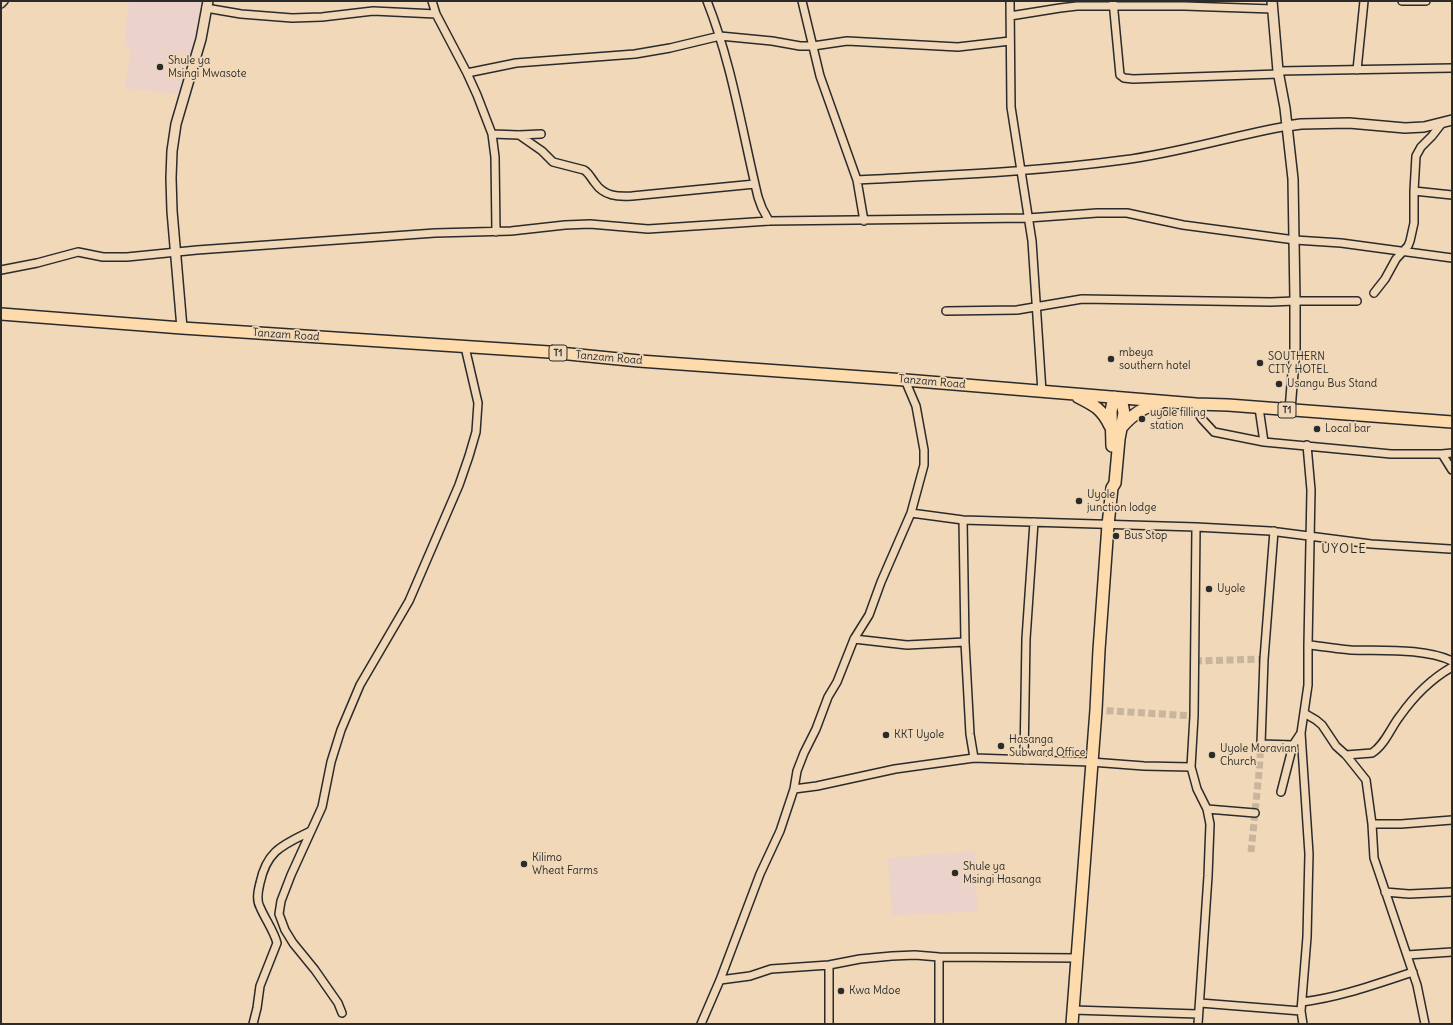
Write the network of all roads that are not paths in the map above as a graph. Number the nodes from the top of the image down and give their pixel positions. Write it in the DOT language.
graph roads {
  1 [pos="4,1"];
  2 [pos="432,1"];
  3 [pos="707,1"];
  4 [pos="802,1"];
  5 [pos="1010,1"];
  6 [pos="1364,1"];
  7 [pos="1402,1"];
  8 [pos="1426,1"];
  9 [pos="1,4"];
  10 [pos="1113,4"];
  11 [pos="207,5"];
  12 [pos="1272,5"];
  13 [pos="436,14"];
  14 [pos="1010,16"];
  15 [pos="720,36"];
  16 [pos="1010,41"];
  17 [pos="813,46"];
  18 [pos="1452,68"];
  19 [pos="1357,70"];
  20 [pos="1279,72"];
  21 [pos="467,73"];
  22 [pos="1452,120"];
  23 [pos="1442,123"];
  24 [pos="1287,126"];
  25 [pos="492,134"];
  26 [pos="541,134"];
  27 [pos="519,135"];
  28 [pos="1021,172"];
  29 [pos="856,180"];
  30 [pos="755,184"];
  31 [pos="1414,191"];
  32 [pos="1452,194"];
  33 [pos="1028,218"];
  34 [pos="769,221"];
  35 [pos="864,221"];
  36 [pos="496,232"];
  37 [pos="1295,240"];
  38 [pos="1404,251"];
  39 [pos="176,252"];
  40 [pos="1452,258"];
  41 [pos="1,270"];
  42 [pos="1374,293"];
  43 [pos="1295,300"];
  44 [pos="1357,301"];
  45 [pos="1036,307"];
  46 [pos="946,311"];
  47 [pos="1,314"];
  48 [pos="182,328"];
  49 [pos="465,347"];
  50 [pos="904,380"];
  51 [pos="1042,392"];
  52 [pos="1070,394"];
  53 [pos="1118,397"];
  54 [pos="1164,402"];
  55 [pos="1196,404"];
  56 [pos="1259,408"];
  57 [pos="1290,410"];
  58 [pos="1452,422"];
  59 [pos="1116,431"];
  60 [pos="1264,442"];
  61 [pos="1307,445"];
  62 [pos="1452,453"];
  63 [pos="1442,454"];
  64 [pos="1452,470"];
  65 [pos="911,513"];
  66 [pos="963,520"];
  67 [pos="1034,522"];
  68 [pos="1108,525"];
  69 [pos="1196,527"];
  70 [pos="1274,531"];
  71 [pos="1310,536"];
  72 [pos="1450,549"];
  73 [pos="854,639"];
  74 [pos="965,642"];
  75 [pos="1308,645"];
  76 [pos="1452,661"];
  77 [pos="1452,667"];
  78 [pos="1304,713"];
  79 [pos="1300,733"];
  80 [pos="1293,745"];
  81 [pos="1346,756"];
  82 [pos="974,758"];
  83 [pos="1024,760"];
  84 [pos="1091,762"];
  85 [pos="1191,767"];
  86 [pos="794,789"];
  87 [pos="1281,792"];
  88 [pos="1207,809"];
  89 [pos="1255,813"];
  90 [pos="1452,820"];
  91 [pos="1372,824"];
  92 [pos="312,831"];
  93 [pos="1385,892"];
  94 [pos="1452,892"];
  95 [pos="1452,952"];
  96 [pos="1407,955"];
  97 [pos="939,957"];
  98 [pos="1078,958"];
  99 [pos="828,965"];
  100 [pos="1413,972"];
  101 [pos="720,980"];
  102 [pos="1302,1002"];
  103 [pos="1200,1003"];
  104 [pos="1073,1010"];
  105 [pos="1301,1012"];
  106 [pos="342,1013"];
  107 [pos="1198,1014"];
  108 [pos="253,1024"];
  109 [pos="701,1024"];
  110 [pos="829,1024"];
  111 [pos="939,1024"];
  112 [pos="1072,1024"];
  113 [pos="1198,1024"];
  114 [pos="1303,1024"];
  115 [pos="1426,1024"];
  1 -- 9 [label="street"];
  2 -- 13 [label="street"];
  3 -- 15 [label="street"];
  4 -- 17 [label="street"];
  5 -- 14 [label="street"];
  6 -- 19 [label="street"];
  7 -- 8 [label="street"];
  10 -- 12 [label="street"];
  10 -- 14 [label="street"];
  10 -- 20 [label="street"];
  11 -- 13 [label="street"];
  11 -- 39 [label="street"];
  12 -- 20 [label="street"];
  13 -- 21 [label="street"];
  14 -- 16 [label="street"];
  15 -- 17 [label="street"];
  15 -- 21 [label="street"];
  15 -- 30 [label="street"];
  16 -- 17 [label="street"];
  16 -- 28 [label="street"];
  17 -- 29 [label="street"];
  18 -- 19 [label="street"];
  19 -- 20 [label="street"];
  20 -- 24 [label="street"];
  21 -- 25 [label="street"];
  22 -- 23 [label="street"];
  23 -- 24 [label="street"];
  23 -- 31 [label="street"];
  24 -- 28 [label="street"];
  24 -- 37 [label="street"];
  25 -- 27 [label="street"];
  25 -- 36 [label="street"];
  26 -- 27 [label="street"];
  27 -- 30 [label="street"];
  28 -- 29 [label="street"];
  28 -- 33 [label="street"];
  29 -- 35 [label="street"];
  30 -- 34 [label="street"];
  31 -- 32 [label="street"];
  31 -- 38 [label="street"];
  33 -- 35 [label="street"];
  33 -- 37 [label="street"];
  33 -- 45 [label="street"];
  34 -- 35 [label="street"];
  34 -- 36 [label="street"];
  36 -- 39 [label="street"];
  37 -- 38 [label="street"];
  37 -- 43 [label="street"];
  38 -- 40 [label="street"];
  38 -- 42 [label="street"];
  39 -- 41 [label="street"];
  39 -- 48 [label="street"];
  43 -- 44 [label="street"];
  43 -- 45 [label="street"];
  43 -- 57 [label="street"];
  45 -- 46 [label="street"];
  45 -- 51 [label="street"];
  47 -- 48 [label="highway, Tanzam Road / T1"];
  48 -- 49 [label="highway, Tanzam Road / T1"];
  49 -- 50 [label="highway, Tanzam Road / T1"];
  49 -- 92 [label="street"];
  50 -- 51 [label="highway, Tanzam Road / T1"];
  50 -- 65 [label="street"];
  51 -- 52 [label="highway, Tanzam Road / T1"];
  52 -- 53 [label="highway, Tanzam Road / T1"];
  52 -- 59 [label="highway"];
  53 -- 54 [label="highway, T1"];
  53 -- 59 [label="highway"];
  54 -- 55 [label="highway, T1"];
  54 -- 59 [label="highway"];
  55 -- 56 [label="highway, T1"];
  55 -- 60 [label="street"];
  56 -- 57 [label="highway, T1"];
  56 -- 60 [label="street"];
  57 -- 58 [label="highway, T1"];
  59 -- 68 [label="highway"];
  60 -- 61 [label="street"];
  61 -- 63 [label="street"];
  61 -- 71 [label="street"];
  62 -- 63 [label="street"];
  63 -- 64 [label="street"];
  65 -- 66 [label="street"];
  65 -- 73 [label="street"];
  66 -- 67 [label="street"];
  66 -- 74 [label="street"];
  67 -- 68 [label="street"];
  67 -- 83 [label="street"];
  68 -- 69 [label="street"];
  68 -- 84 [label="highway"];
  69 -- 70 [label="street"];
  69 -- 85 [label="street"];
  70 -- 71 [label="street"];
  70 -- 80 [label="street"];
  71 -- 72 [label="street"];
  71 -- 75 [label="street"];
  73 -- 74 [label="street"];
  73 -- 86 [label="street"];
  74 -- 82 [label="street"];
  75 -- 76 [label="street"];
  75 -- 78 [label="street"];
  77 -- 81 [label="street"];
  78 -- 79 [label="street"];
  78 -- 81 [label="street"];
  79 -- 80 [label="street"];
  79 -- 102 [label="street"];
  80 -- 87 [label="street"];
  81 -- 91 [label="street"];
  82 -- 83 [label="street"];
  82 -- 86 [label="street"];
  83 -- 84 [label="street"];
  84 -- 85 [label="street"];
  84 -- 98 [label="highway"];
  85 -- 88 [label="street"];
  86 -- 101 [label="street"];
  88 -- 89 [label="street"];
  88 -- 103 [label="street"];
  90 -- 91 [label="street"];
  91 -- 93 [label="street"];
  92 -- 106 [label="street"];
  92 -- 108 [label="street"];
  93 -- 94 [label="street"];
  93 -- 96 [label="street"];
  95 -- 96 [label="street"];
  96 -- 100 [label="street"];
  97 -- 98 [label="street"];
  97 -- 99 [label="street"];
  97 -- 111 [label="street"];
  98 -- 104 [label="highway"];
  99 -- 101 [label="street"];
  99 -- 110 [label="street"];
  100 -- 102 [label="street"];
  100 -- 115 [label="street"];
  101 -- 109 [label="street"];
  102 -- 105 [label="street"];
  103 -- 105 [label="street"];
  103 -- 107 [label="street"];
  104 -- 107 [label="street"];
  104 -- 112 [label="highway"];
  105 -- 114 [label="street"];
  107 -- 113 [label="street"];
}
